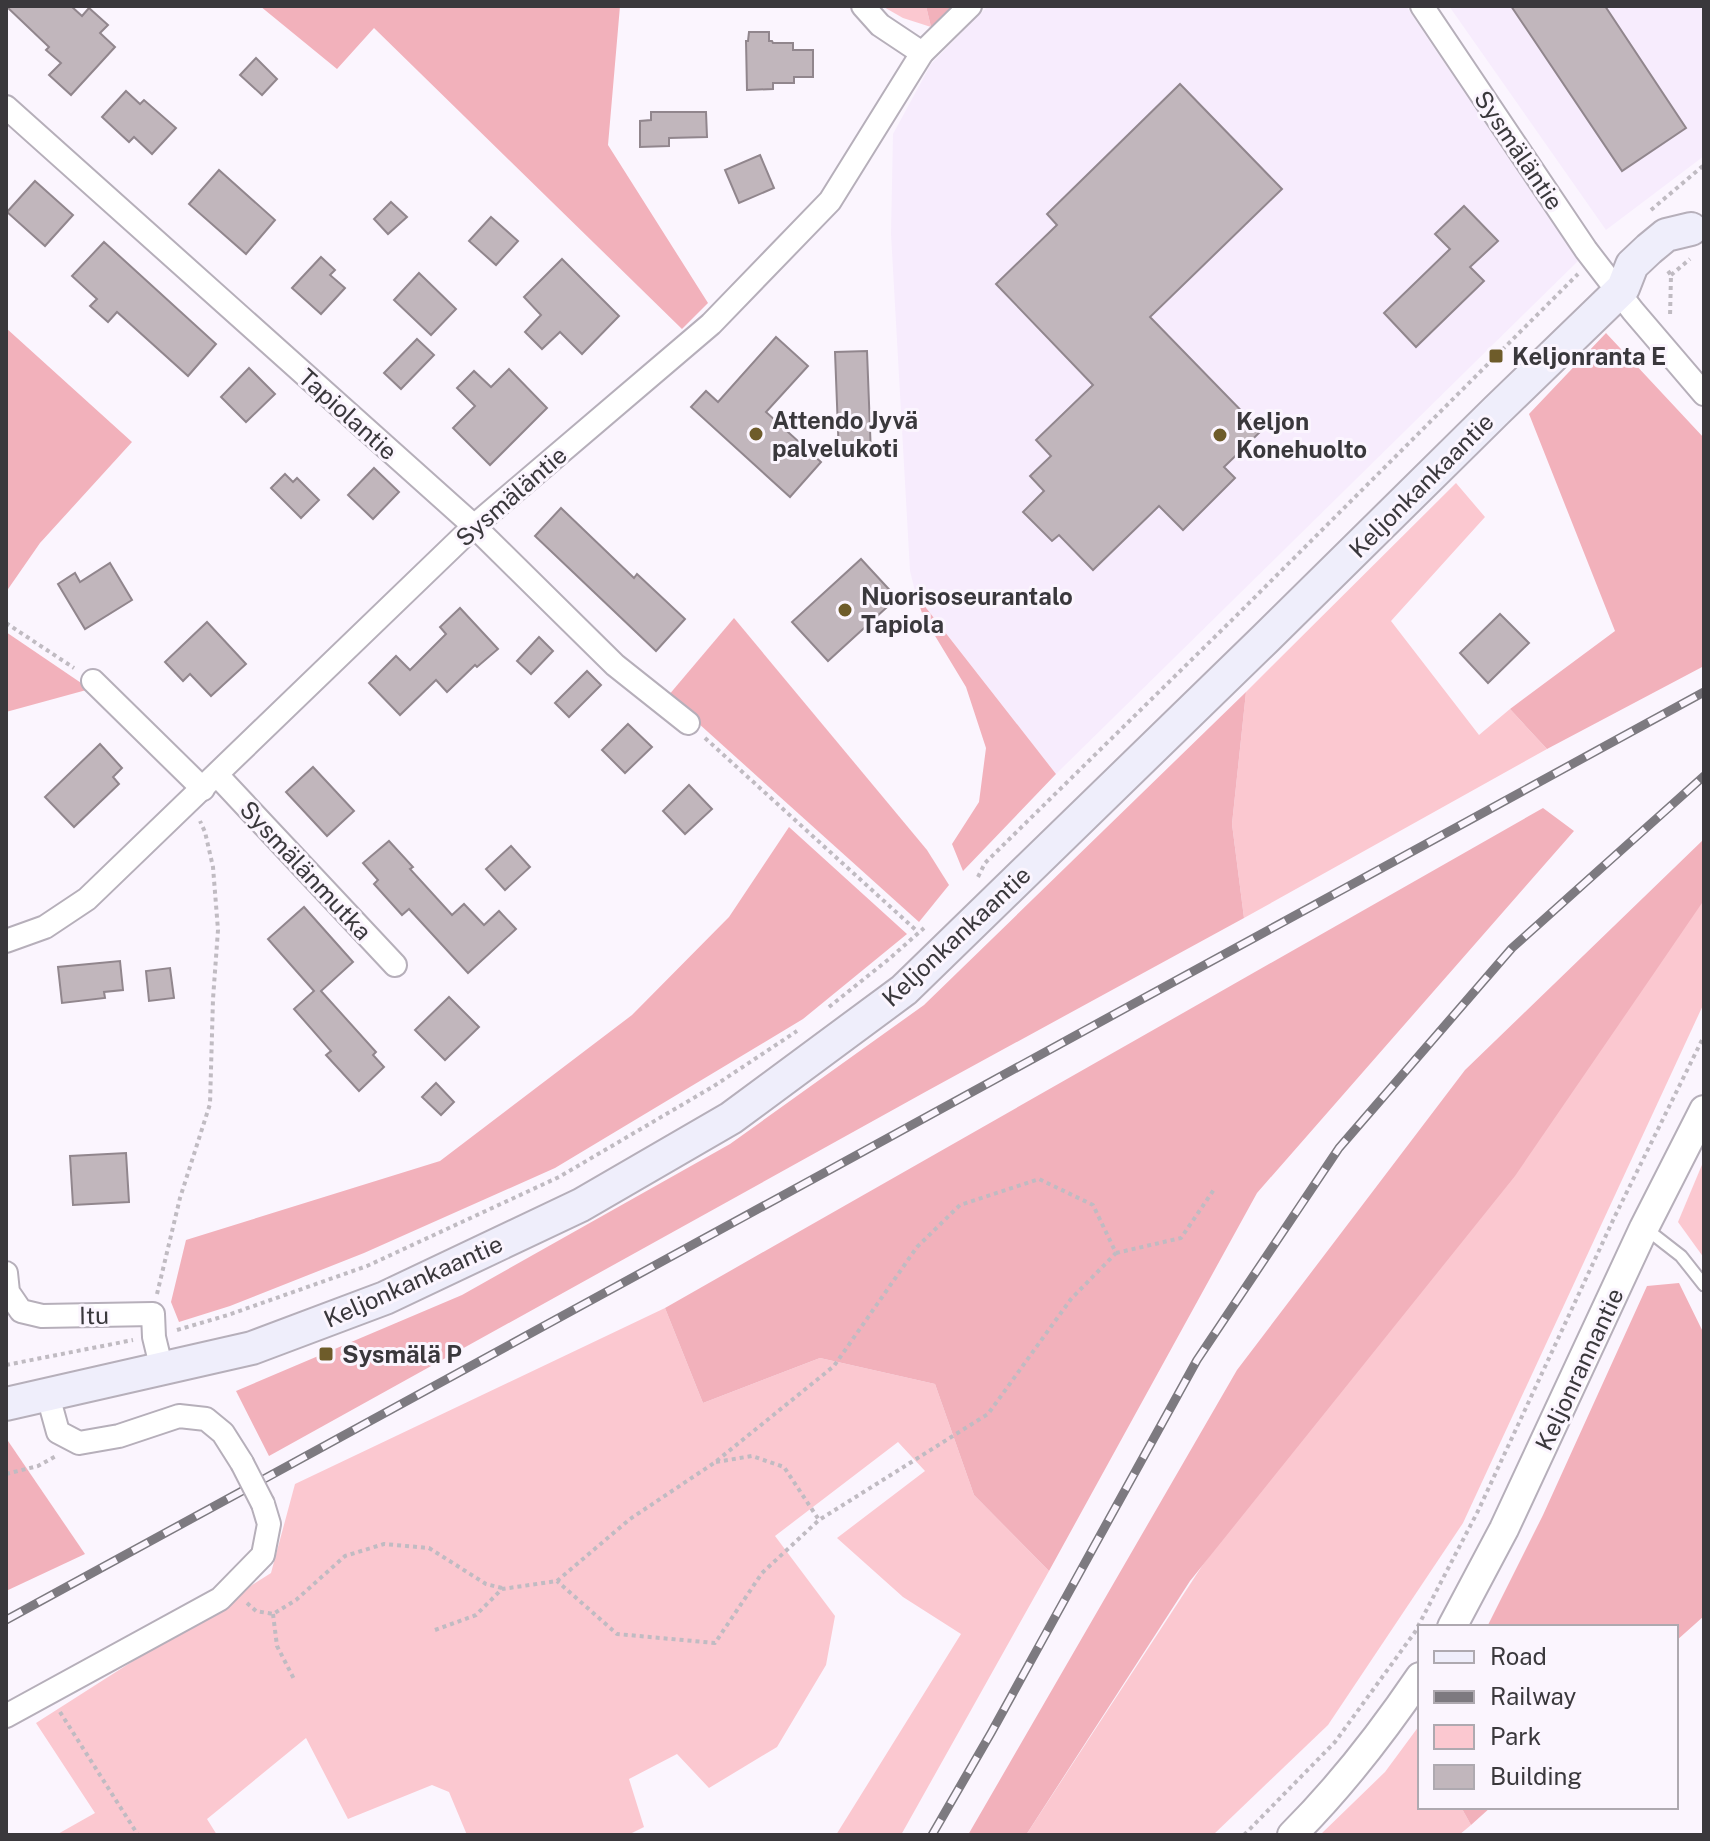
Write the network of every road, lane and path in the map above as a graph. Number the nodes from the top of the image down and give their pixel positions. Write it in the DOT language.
graph roads {
  1 [pos="863,6"];
  2 [pos="970,6"];
  3 [pos="1422,6"];
  4 [pos="922,53"];
  5 [pos="6,107"];
  6 [pos="1704,165"];
  7 [pos="1650,210"];
  8 [pos="1697,224"];
  9 [pos="1593,258"];
  10 [pos="1663,266"];
  11 [pos="1621,290"];
  12 [pos="1670,326"];
  13 [pos="1704,394"];
  14 [pos="474,526"];
  15 [pos="6,623"];
  16 [pos="93,681"];
  17 [pos="688,723"];
  18 [pos="204,788"];
  19 [pos="974,885"];
  20 [pos="931,923"];
  21 [pos="918,932"];
  22 [pos="6,941"];
  23 [pos="395,965"];
  24 [pos="820,1014"];
  25 [pos="797,1031"];
  26 [pos="1704,1036"];
  27 [pos="1704,1110"];
  28 [pos="1215,1188"];
  29 [pos="1644,1228"];
  30 [pos="1116,1253"];
  31 [pos="6,1273"];
  32 [pos="1704,1285"];
  33 [pos="154,1326"];
  34 [pos="6,1365"];
  35 [pos="162,1370"];
  36 [pos="48,1396"];
  37 [pos="6,1404"];
  38 [pos="79,1443"];
  39 [pos="714,1463"];
  40 [pos="6,1474"];
  41 [pos="819,1520"];
  42 [pos="557,1581"];
  43 [pos="231,1588"];
  44 [pos="502,1589"];
  45 [pos="273,1614"];
  46 [pos="1419,1625"];
  47 [pos="1453,1625"];
  48 [pos="1418,1626"];
  49 [pos="435,1630"];
  50 [pos="1418,1680"];
  51 [pos="295,1681"];
  52 [pos="48,1693"];
  53 [pos="6,1716"];
  54 [pos="138,1835"];
  55 [pos="1244,1835"];
  56 [pos="1292,1835"];
  1 -- 4 [label="street"];
  2 -- 4 [label="street, Sysmäläntie"];
  3 -- 9 [label="street, Sysmäläntie"];
  4 -- 14 [label="street, Sysmäläntie"];
  5 -- 14 [label="street, Tapiolantie"];
  6 -- 7 [label="path"];
  8 -- 10 [label="main road, Keljonkankaantie"];
  8 -- 11 [label="main road, Keljonkankaantie"];
  9 -- 11 [label="street, Sysmäläntie"];
  9 -- 19 [label="path"];
  10 -- 11 [label="main road, Keljonkankaantie"];
  10 -- 12 [label="path"];
  11 -- 13 [label="street, Sysmäläntie"];
  11 -- 35 [label="main road, Keljonkankaantie"];
  14 -- 17 [label="street, Tapiolantie"];
  14 -- 18 [label="street, Sysmäläntie"];
  15 -- 16 [label="path"];
  16 -- 18 [label="street, Sysmälänmutka"];
  17 -- 21 [label="path"];
  18 -- 22 [label="street, Sysmäläntie"];
  18 -- 23 [label="street, Sysmälänmutka"];
  18 -- 33 [label="path"];
  20 -- 21 [label="path"];
  21 -- 24 [label="path"];
  25 -- 33 [label="path"];
  26 -- 46 [label="path"];
  27 -- 29 [label="street, Keljonrannantie"];
  28 -- 30 [label="path"];
  29 -- 32 [label="lane"];
  29 -- 47 [label="street, Keljonrannantie"];
  30 -- 39 [label="path"];
  30 -- 41 [label="path"];
  31 -- 33 [label="street, Itu"];
  33 -- 34 [label="path"];
  33 -- 35 [label="street"];
  35 -- 36 [label="main road, Keljonkankaantie"];
  36 -- 37 [label="main road, Keljonkankaantie"];
  36 -- 38 [label="street"];
  38 -- 40 [label="path"];
  38 -- 43 [label="street, bridge"];
  39 -- 41 [label="path"];
  39 -- 42 [label="path"];
  41 -- 42 [label="path"];
  42 -- 44 [label="path"];
  43 -- 45 [label="path"];
  43 -- 52 [label="street"];
  44 -- 45 [label="path"];
  44 -- 49 [label="path"];
  45 -- 51 [label="path"];
  48 -- 55 [label="path"];
  50 -- 56 [label="street"];
  52 -- 53 [label="street"];
  52 -- 54 [label="path"];
}
